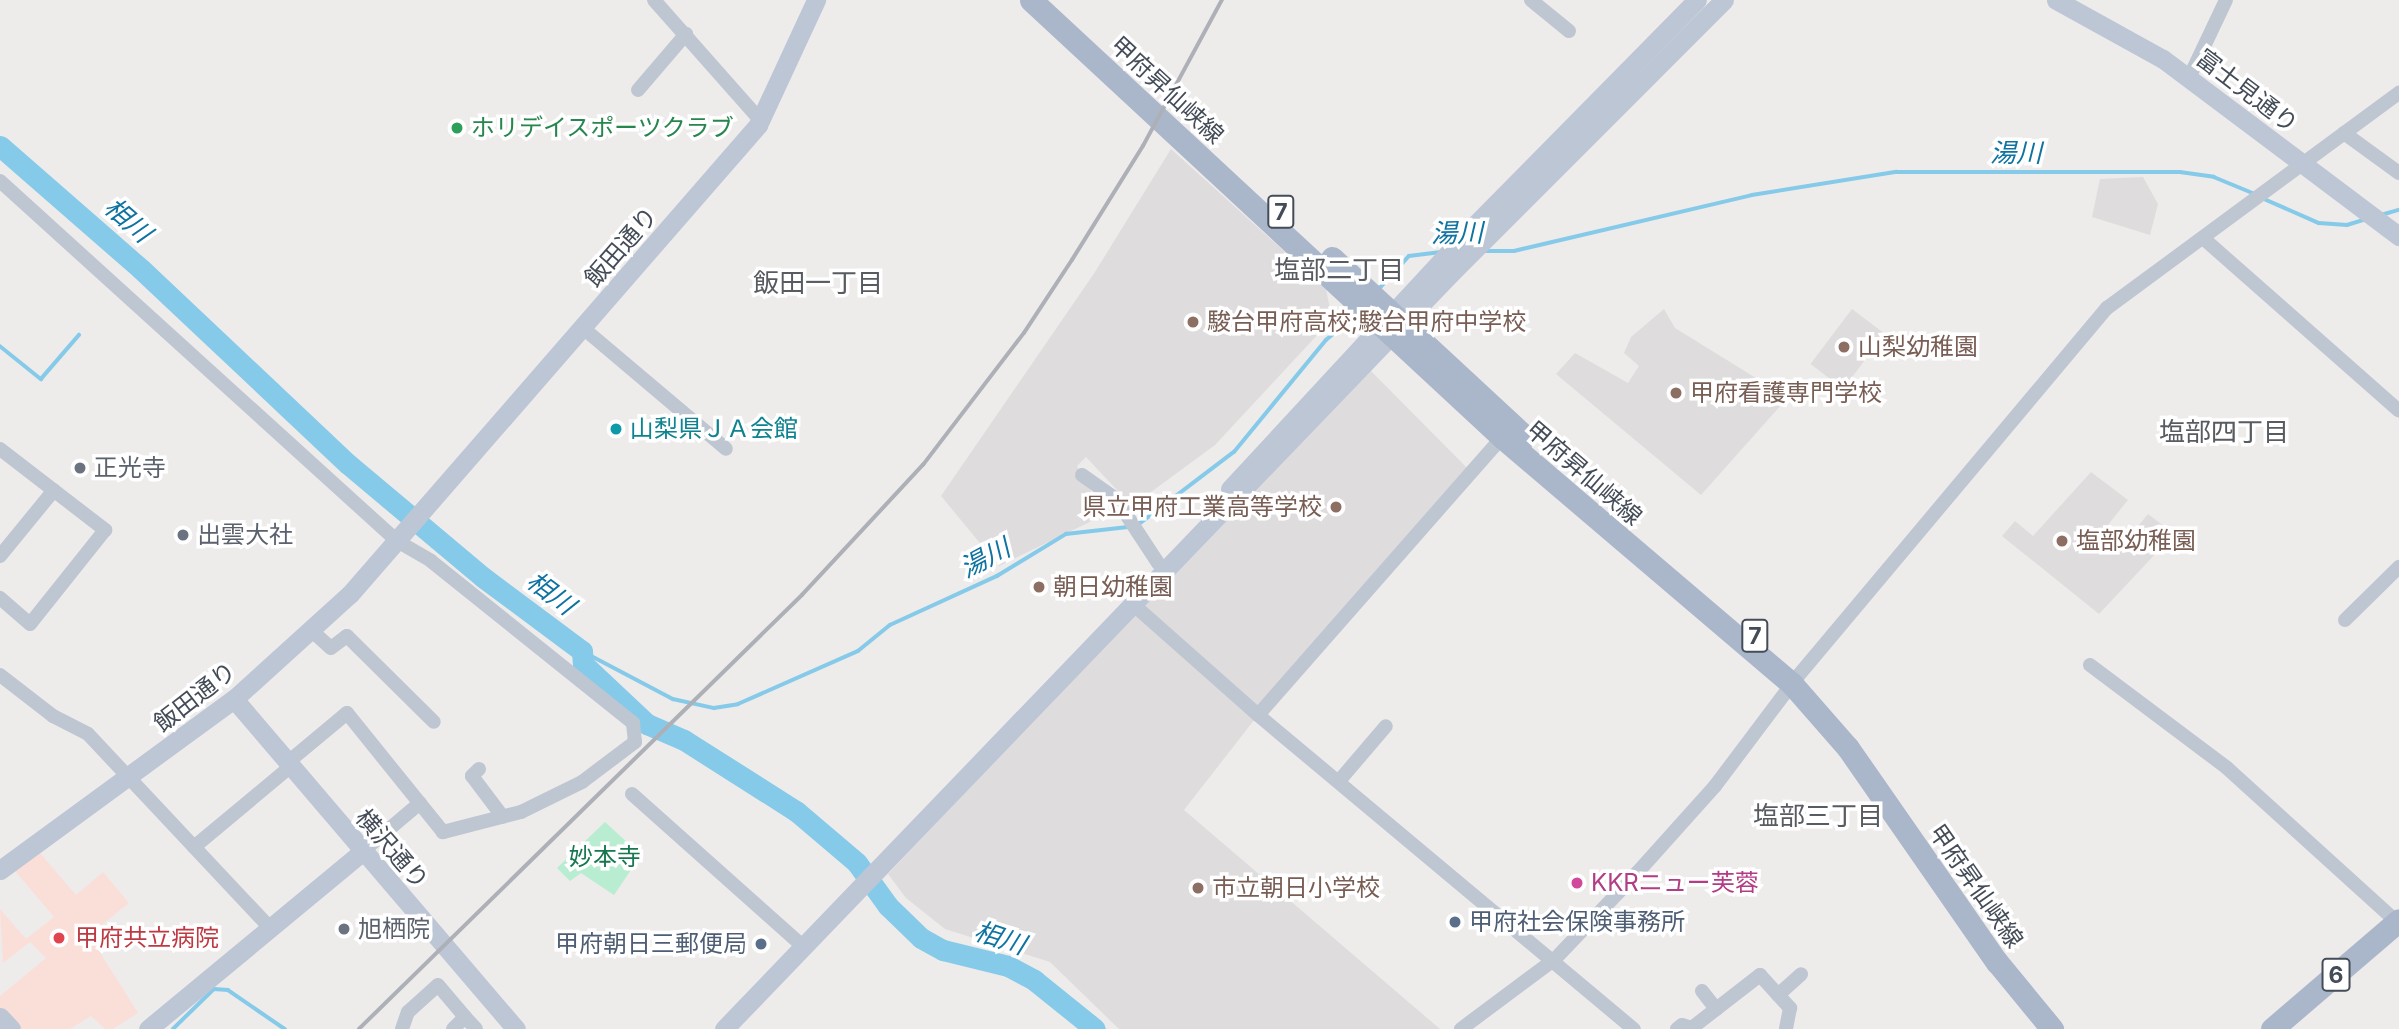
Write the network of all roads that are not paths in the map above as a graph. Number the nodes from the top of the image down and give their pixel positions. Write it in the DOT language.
graph roads {
  1 [pos="654,0"];
  2 [pos="816,0"];
  3 [pos="1031,0"];
  4 [pos="1051,0"];
  5 [pos="1531,0"];
  6 [pos="1697,0"];
  7 [pos="1724,0"];
  8 [pos="2056,0"];
  9 [pos="2226,0"];
  10 [pos="1569,31"];
  11 [pos="686,34"];
  12 [pos="2189,78"];
  13 [pos="638,90"];
  14 [pos="2399,93"];
  15 [pos="761,121"];
  16 [pos="2344,134"];
  17 [pos="2301,163"];
  18 [pos="2399,173"];
  19 [pos="0,181"];
  20 [pos="0,190"];
  21 [pos="39,216"];
  22 [pos="2399,236"];
  23 [pos="2203,238"];
  24 [pos="1381,313"];
  25 [pos="583,328"];
  26 [pos="2399,411"];
  27 [pos="1508,431"];
  28 [pos="1,448"];
  29 [pos="726,449"];
  30 [pos="1082,475"];
  31 [pos="54,490"];
  32 [pos="399,540"];
  33 [pos="0,556"];
  34 [pos="1158,563"];
  35 [pos="2399,567"];
  36 [pos="0,598"];
  37 [pos="1135,606"];
  38 [pos="2345,620"];
  39 [pos="312,631"];
  40 [pos="2090,665"];
  41 [pos="0,675"];
  42 [pos="1795,680"];
  43 [pos="234,699"];
  44 [pos="1258,715"];
  45 [pos="434,722"];
  46 [pos="1386,726"];
  47 [pos="289,765"];
  48 [pos="479,769"];
  49 [pos="130,779"];
  50 [pos="1339,780"];
  51 [pos="632,794"];
  52 [pos="420,803"];
  53 [pos="503,817"];
  54 [pos="194,847"];
  55 [pos="362,852"];
  56 [pos="878,863"];
  57 [pos="0,870"];
  58 [pos="2398,921"];
  59 [pos="270,928"];
  60 [pos="800,943"];
  61 [pos="1555,959"];
  62 [pos="1801,974"];
  63 [pos="1702,991"];
  64 [pos="1778,995"];
  65 [pos="1716,1009"];
  66 [pos="0,1017"];
  67 [pos="465,1017"];
  68 [pos="1617,1024"];
  69 [pos="1693,1028"];
  70 [pos="11,1029"];
  71 [pos="148,1029"];
  72 [pos="402,1029"];
  73 [pos="453,1029"];
  74 [pos="476,1029"];
  75 [pos="516,1029"];
  76 [pos="709,1029"];
  77 [pos="724,1029"];
  78 [pos="1461,1029"];
  79 [pos="1634,1029"];
  80 [pos="1677,1029"];
  81 [pos="1786,1029"];
  82 [pos="2052,1029"];
  83 [pos="2068,1029"];
  84 [pos="2272,1029"];
  1 -- 11 [label="street"];
  2 -- 15 [label="street, 飯田通り"];
  3 -- 24 [label="main road, 甲府昇仙峡線 / 7"];
  4 -- 24 [label="main road, 甲府昇仙峡線 / 7"];
  5 -- 10 [label="street"];
  6 -- 24 [label="street"];
  7 -- 24 [label="street"];
  8 -- 12 [label="street, 富士見通り"];
  9 -- 12 [label="street"];
  11 -- 13 [label="street"];
  11 -- 15 [label="street"];
  12 -- 17 [label="street, 富士見通り"];
  14 -- 16 [label="street"];
  15 -- 25 [label="street, 飯田通り"];
  16 -- 17 [label="street"];
  16 -- 18 [label="street"];
  17 -- 22 [label="street, 富士見通り"];
  17 -- 23 [label="street"];
  19 -- 21 [label="street"];
  20 -- 21 [label="street"];
  21 -- 32 [label="street"];
  23 -- 26 [label="street"];
  23 -- 42 [label="street"];
  24 -- 27 [label="main road, 甲府昇仙峡線 / 7"];
  24 -- 34 [label="street"];
  24 -- 37 [label="street"];
  25 -- 29 [label="street"];
  25 -- 32 [label="street, 飯田通り"];
  27 -- 42 [label="main road, 甲府昇仙峡線 / 7"];
  27 -- 44 [label="street"];
  28 -- 31 [label="street"];
  30 -- 34 [label="street"];
  31 -- 33 [label="street"];
  31 -- 36 [label="street"];
  32 -- 39 [label="street, 飯田通り"];
  32 -- 53 [label="street"];
  34 -- 56 [label="street"];
  35 -- 38 [label="street"];
  37 -- 44 [label="street"];
  37 -- 56 [label="street"];
  39 -- 43 [label="street, 飯田通り"];
  39 -- 45 [label="street"];
  40 -- 58 [label="street"];
  41 -- 49 [label="street"];
  42 -- 61 [label="street"];
  42 -- 82 [label="main road, 甲府昇仙峡線 / 7"];
  42 -- 83 [label="main road, 甲府昇仙峡線 / 7"];
  43 -- 47 [label="street, 横沢通り"];
  43 -- 49 [label="street, 飯田通り"];
  44 -- 50 [label="street"];
  46 -- 50 [label="street"];
  47 -- 52 [label="street"];
  47 -- 54 [label="street"];
  47 -- 55 [label="street, 横沢通り"];
  48 -- 53 [label="street"];
  49 -- 54 [label="street"];
  49 -- 57 [label="street, 飯田通り"];
  50 -- 61 [label="street"];
  51 -- 60 [label="street"];
  52 -- 53 [label="street"];
  52 -- 55 [label="street"];
  54 -- 59 [label="street"];
  55 -- 59 [label="street"];
  55 -- 75 [label="street, 横沢通り"];
  56 -- 60 [label="street"];
  58 -- 84 [label="main road, 6"];
  59 -- 71 [label="street"];
  60 -- 76 [label="street"];
  60 -- 77 [label="street"];
  61 -- 68 [label="street"];
  61 -- 78 [label="street"];
  62 -- 64 [label="street"];
  63 -- 65 [label="street"];
  64 -- 65 [label="street"];
  64 -- 81 [label="street"];
  65 -- 69 [label="street"];
  66 -- 70 [label="street"];
  67 -- 72 [label="street"];
  67 -- 73 [label="street"];
  67 -- 74 [label="street"];
  68 -- 79 [label="street"];
  69 -- 80 [label="street"];
}
